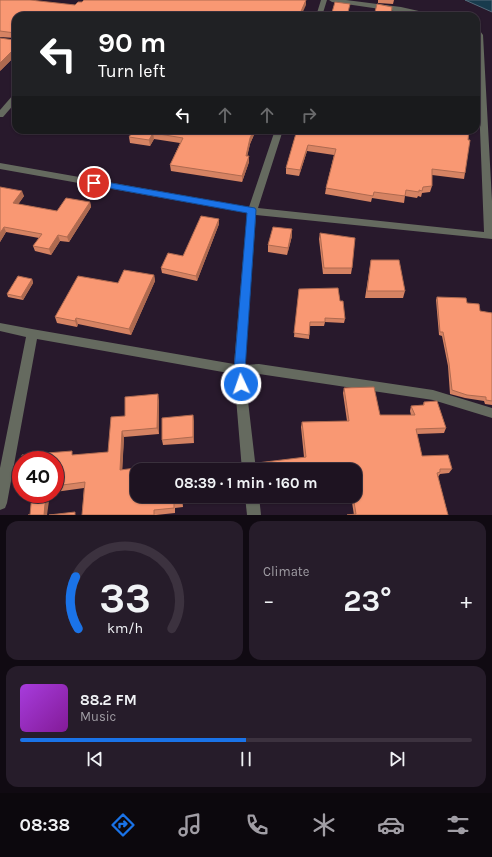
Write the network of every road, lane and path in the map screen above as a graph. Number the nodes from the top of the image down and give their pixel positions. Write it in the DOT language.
graph roads {
  1 [pos="324,0"];
  2 [pos="332,0"];
  3 [pos="320,12"];
  4 [pos="417,12"];
  5 [pos="480,35"];
  6 [pos="12,102"];
  7 [pos="0,115"];
  8 [pos="278,134"];
  9 [pos="489,150"];
  10 [pos="0,166"];
  11 [pos="252,210"];
  12 [pos="490,236"];
  13 [pos="0,327"];
  14 [pos="32,334"];
  15 [pos="239,370"];
  16 [pos="491,416"];
  17 [pos="5,452"];
  18 [pos="248,463"];
  19 [pos="0,503"];
  20 [pos="253,503"];
  21 [pos="254,515"];
  1 -- 3 [label="street"];
  2 -- 4 [label="street"];
  5 -- 9 [label="street"];
  6 -- 7 [label="street"];
  8 -- 11 [label="street"];
  9 -- 12 [label="street"];
  10 -- 11 [label="street"];
  11 -- 12 [label="street"];
  11 -- 15 [label="street"];
  13 -- 14 [label="street"];
  14 -- 15 [label="street"];
  14 -- 17 [label="street"];
  15 -- 16 [label="street"];
  15 -- 18 [label="street"];
  17 -- 19 [label="street"];
  20 -- 21 [label="street"];
}
